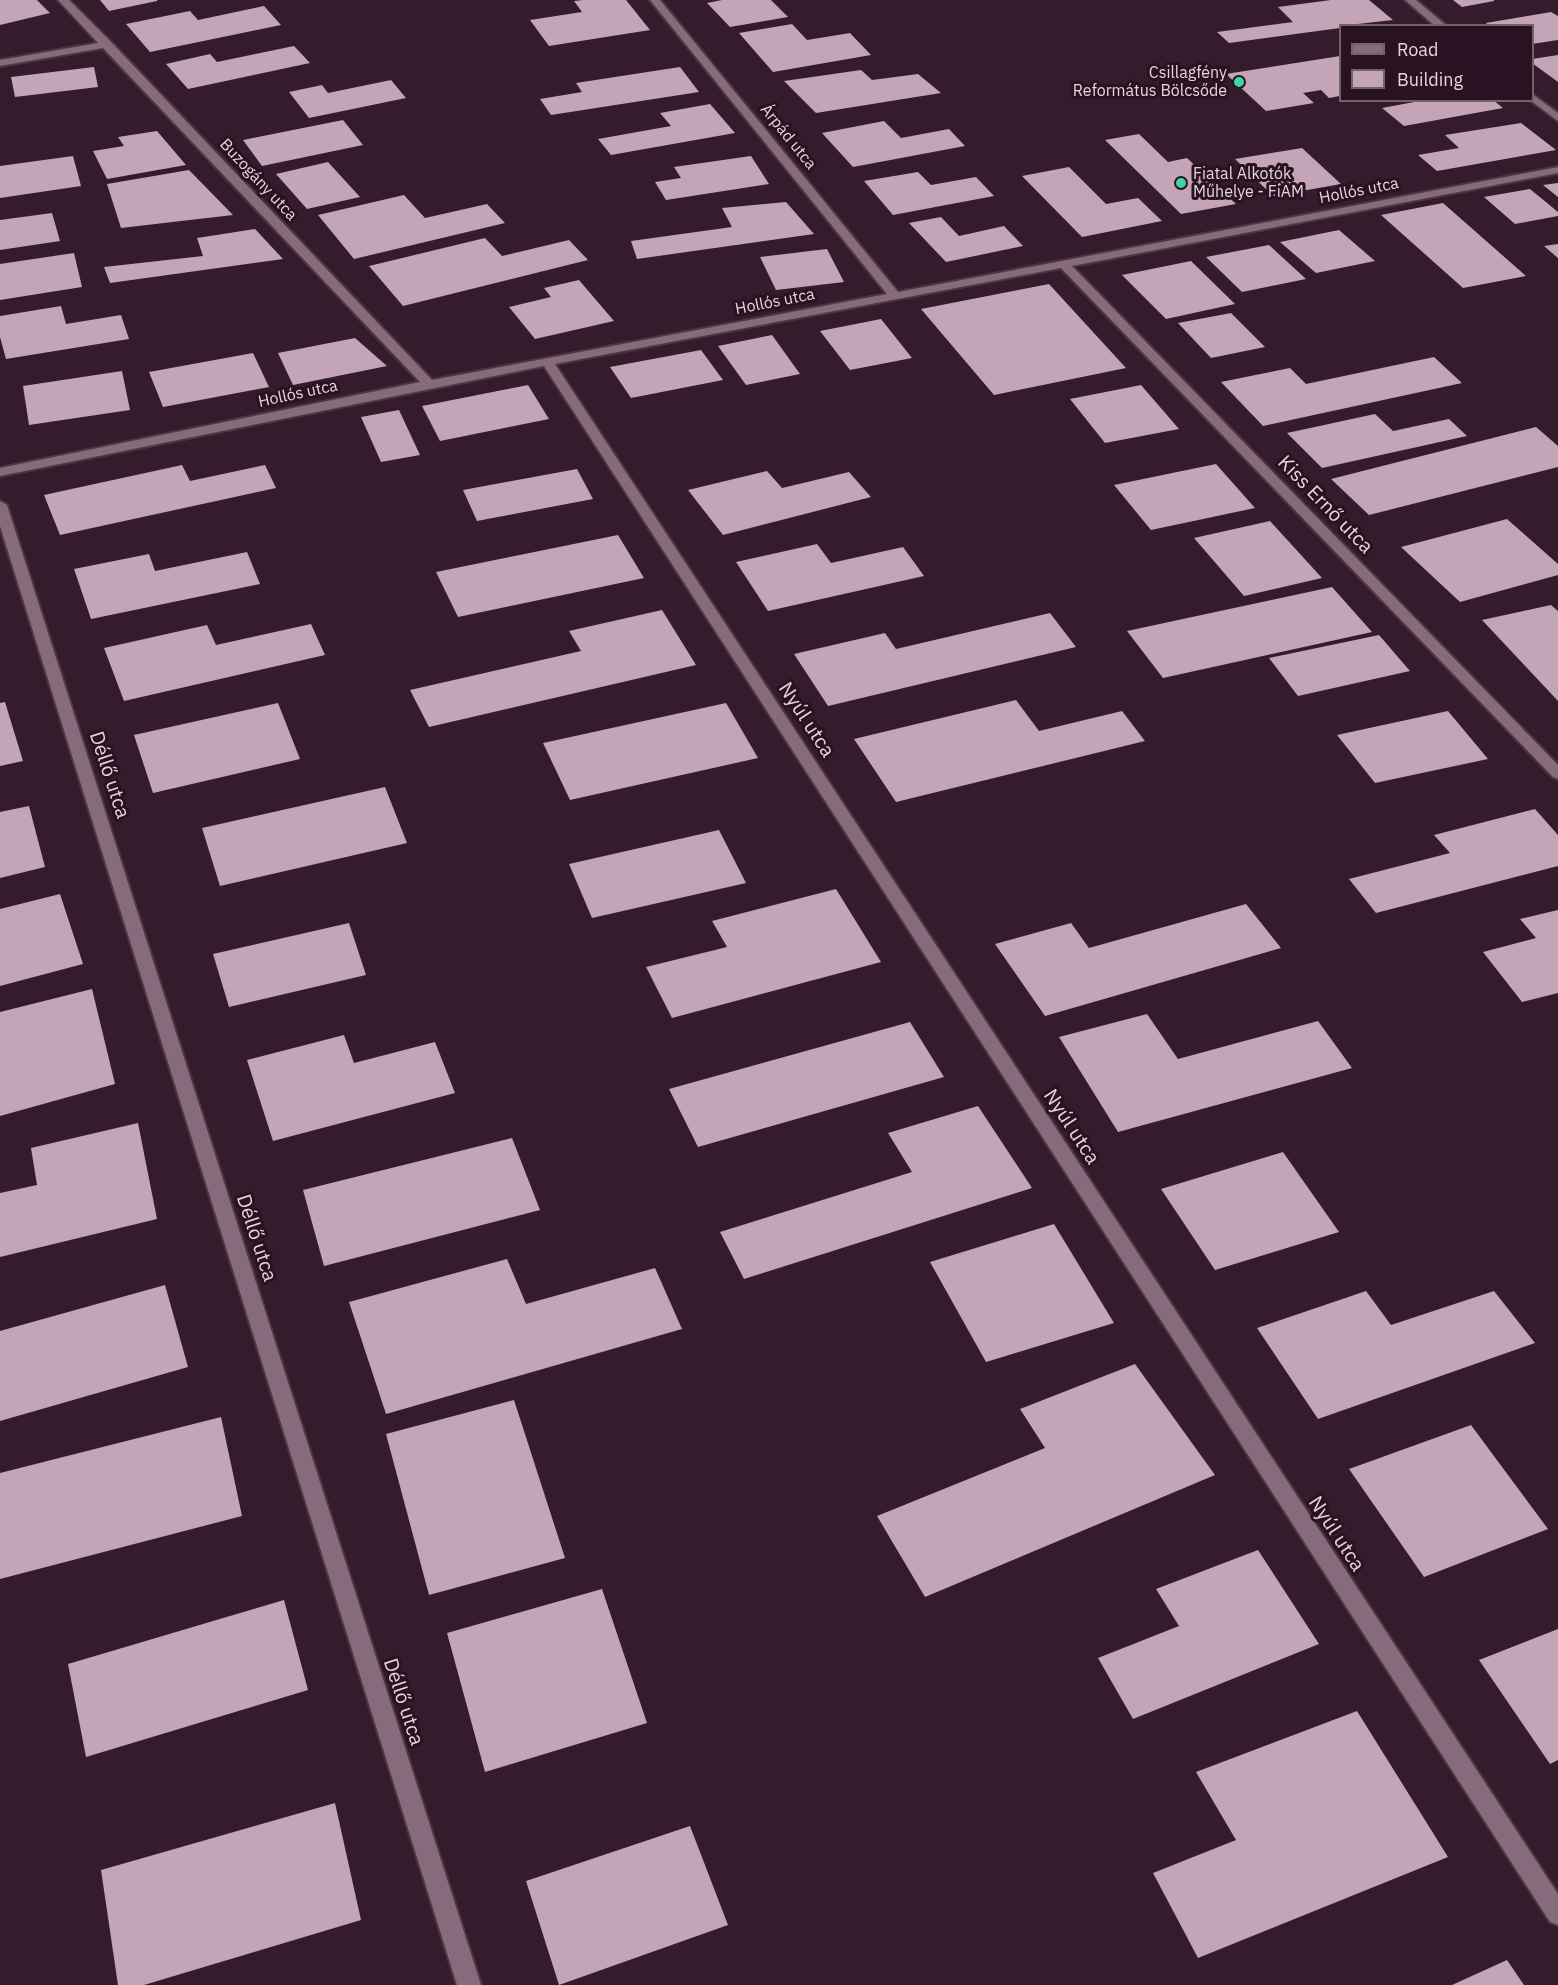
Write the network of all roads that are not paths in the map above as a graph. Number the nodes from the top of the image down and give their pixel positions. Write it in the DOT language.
graph roads {
  1 [pos="63,0"];
  2 [pos="655,0"];
  3 [pos="1410,0"];
  4 [pos="1440,24"];
  5 [pos="106,44"];
  6 [pos="0,63"];
  7 [pos="1534,99"];
  8 [pos="1558,118"];
  9 [pos="1558,170"];
  10 [pos="1063,263"];
  11 [pos="895,296"];
  12 [pos="548,363"];
  13 [pos="429,384"];
  14 [pos="0,472"];
  15 [pos="0,505"];
  16 [pos="1558,774"];
  17 [pos="1558,1914"];
  18 [pos="469,1985"];
  1 -- 5 [label="street, Buzogány utca"];
  2 -- 11 [label="street, Árpád utca"];
  3 -- 4 [label="street"];
  5 -- 6 [label="street"];
  5 -- 13 [label="street, Buzogány utca"];
  7 -- 8 [label="street"];
  9 -- 10 [label="street, Hollós utca"];
  10 -- 11 [label="street, Hollós utca"];
  10 -- 16 [label="street, Kiss Ernő utca"];
  11 -- 12 [label="street, Hollós utca"];
  12 -- 13 [label="street, Hollós utca"];
  12 -- 17 [label="street, Nyúl utca"];
  13 -- 14 [label="street, Hollós utca"];
  15 -- 18 [label="street, Déllő utca"];
}
